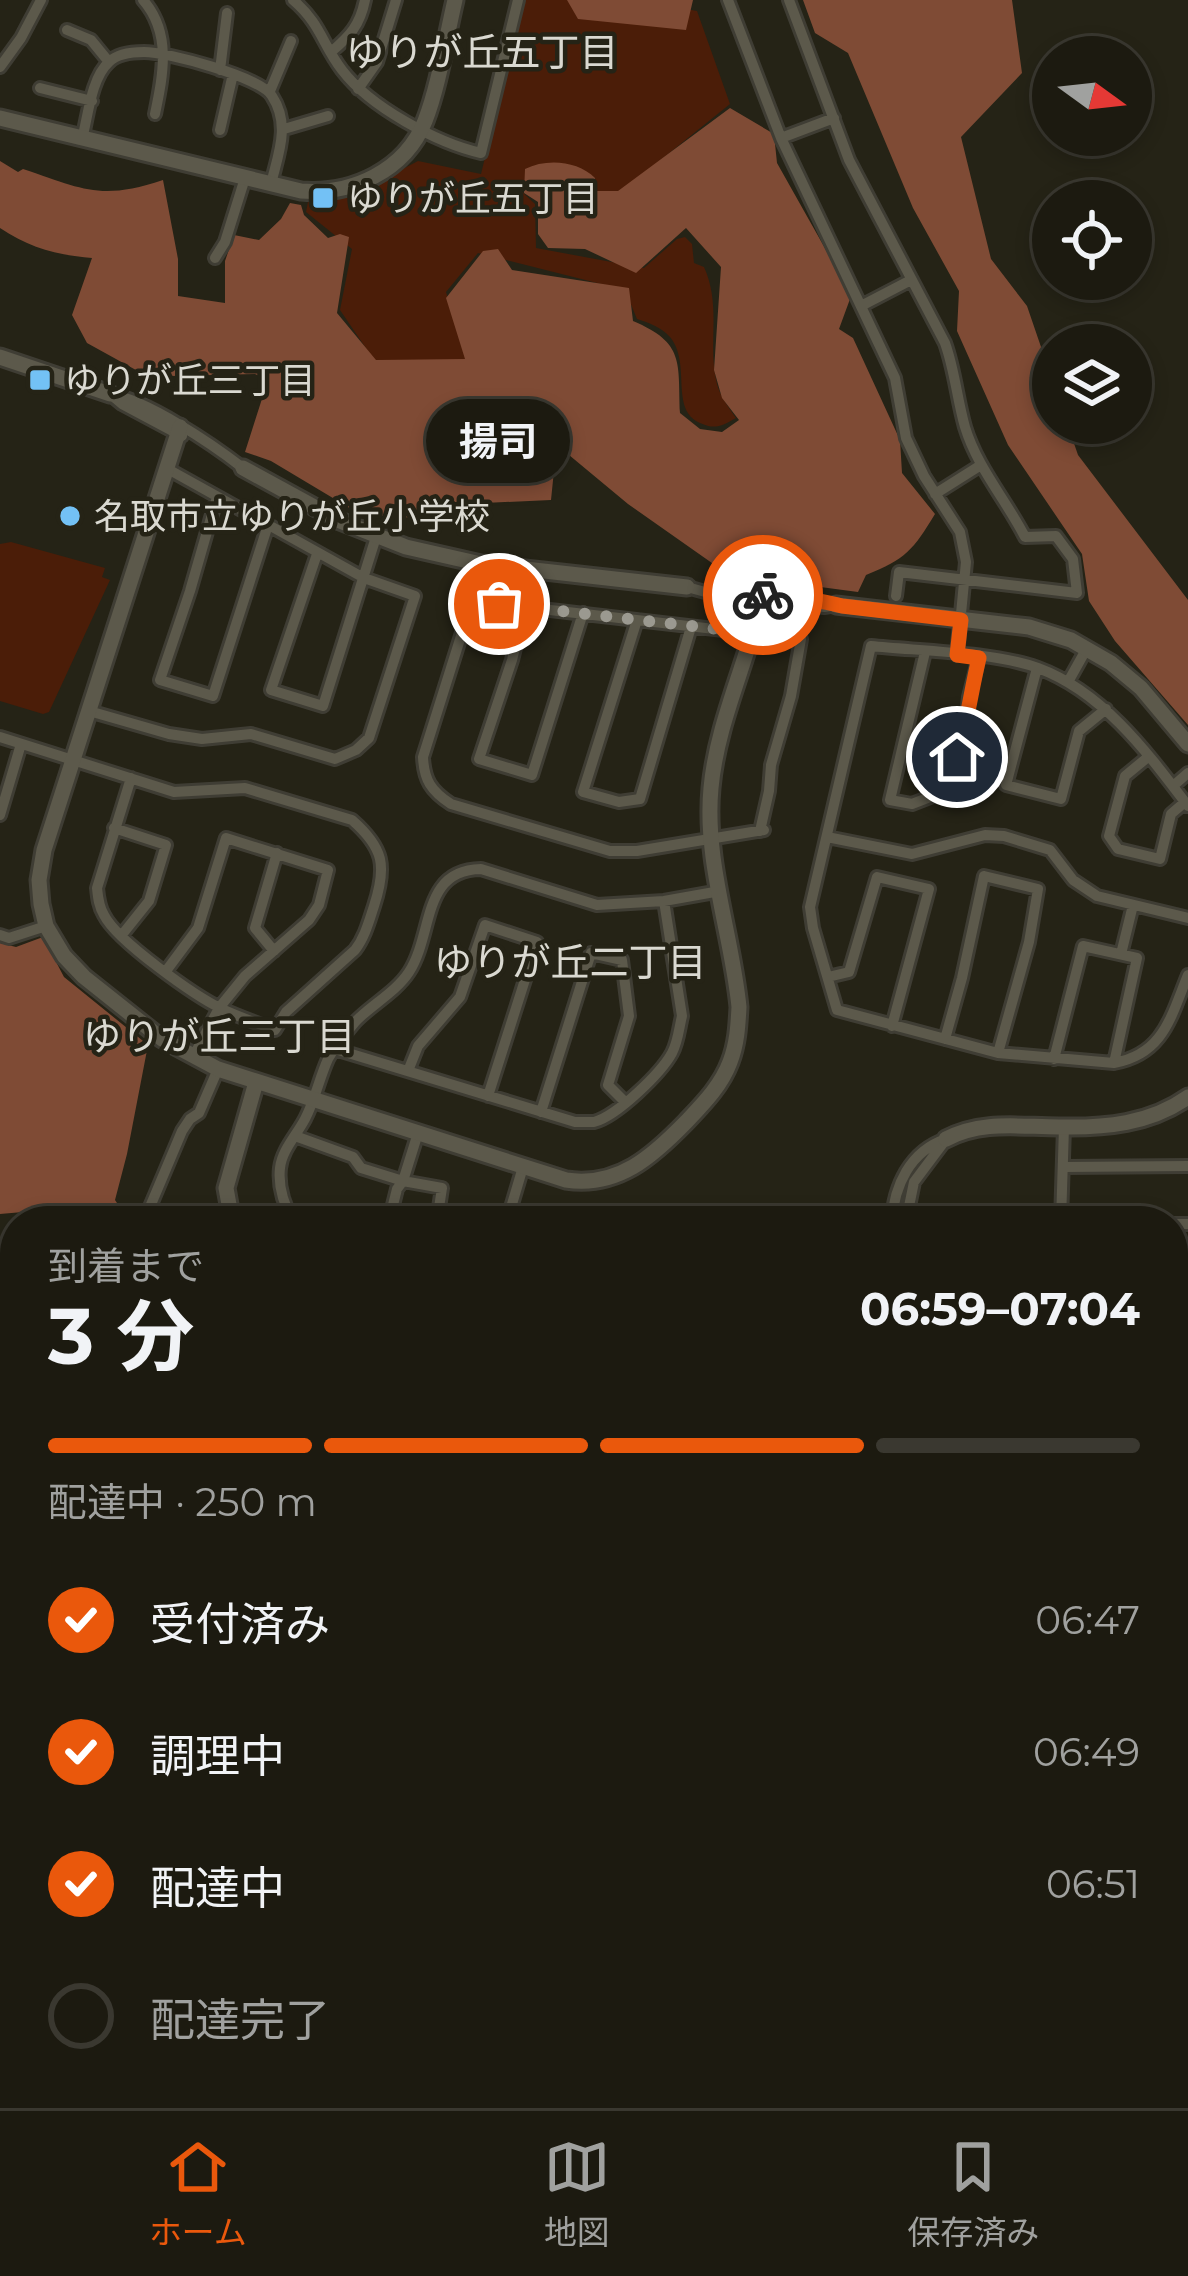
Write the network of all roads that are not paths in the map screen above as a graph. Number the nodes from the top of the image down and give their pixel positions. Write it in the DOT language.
graph roads {
  1 [pos="41,0"];
  2 [pos="143,0"];
  3 [pos="365,0"];
  4 [pos="396,0"];
  5 [pos="455,0"];
  6 [pos="518,0"];
  7 [pos="728,0"];
  8 [pos="789,0"];
  9 [pos="296,1"];
  10 [pos="227,13"];
  11 [pos="68,31"];
  12 [pos="291,40"];
  13 [pos="331,52"];
  14 [pos="162,54"];
  15 [pos="109,62"];
  16 [pos="0,67"];
  17 [pos="226,72"];
  18 [pos="40,88"];
  19 [pos="358,89"];
  20 [pos="270,91"];
  21 [pos="92,100"];
  22 [pos="155,114"];
  23 [pos="328,116"];
  24 [pos="0,118"];
  25 [pos="833,118"];
  26 [pos="421,128"];
  27 [pos="284,129"];
  28 [pos="220,130"];
  29 [pos="781,138"];
  30 [pos="82,139"];
  31 [pos="245,178"];
  32 [pos="271,184"];
  33 [pos="215,258"];
  34 [pos="910,280"];
  35 [pos="861,306"];
  36 [pos="0,357"];
  37 [pos="110,394"];
  38 [pos="178,430"];
  39 [pos="982,465"];
  40 [pos="166,467"];
  41 [pos="243,468"];
  42 [pos="935,494"];
  43 [pos="217,496"];
  44 [pos="268,525"];
  45 [pos="376,537"];
  46 [pos="317,554"];
  47 [pos="481,564"];
  48 [pos="364,578"];
  49 [pos="965,580"];
  50 [pos="687,587"];
  51 [pos="896,596"];
  52 [pos="762,597"];
  53 [pos="472,601"];
  54 [pos="843,606"];
  55 [pos="525,608"];
  56 [pos="583,614"];
  57 [pos="637,620"];
  58 [pos="961,620"];
  59 [pos="692,627"];
  60 [pos="753,633"];
  61 [pos="1087,648"];
  62 [pos="925,652"];
  63 [pos="957,655"];
  64 [pos="979,658"];
  65 [pos="1037,668"];
  66 [pos="1068,682"];
  67 [pos="1106,710"];
  68 [pos="88,711"];
  69 [pos="0,737"];
  70 [pos="21,744"];
  71 [pos="1188,744"];
  72 [pos="1148,757"];
  73 [pos="73,760"];
  74 [pos="1188,772"];
  75 [pos="130,778"];
  76 [pos="1173,786"];
  77 [pos="1186,804"];
  78 [pos="0,815"];
  79 [pos="114,829"];
  80 [pos="827,837"];
  81 [pos="712,839"];
  82 [pos="278,853"];
  83 [pos="719,891"];
  84 [pos="664,901"];
  85 [pos="1133,905"];
  86 [pos="1188,918"];
  87 [pos="46,926"];
  88 [pos="0,934"];
  89 [pos="121,936"];
  90 [pos="274,950"];
  91 [pos="1121,954"];
  92 [pos="166,971"];
  93 [pos="1188,975"];
  94 [pos="828,977"];
  95 [pos="219,1008"];
  96 [pos="892,1025"];
  97 [pos="945,1039"];
  98 [pos="334,1049"];
  99 [pos="998,1053"];
  100 [pos="193,1057"];
  101 [pos="1054,1058"];
  102 [pos="1114,1063"];
  103 [pos="218,1069"];
  104 [pos="407,1071"];
  105 [pos="256,1082"];
  106 [pos="488,1096"];
  107 [pos="1188,1097"];
  108 [pos="313,1100"];
  109 [pos="625,1102"];
  110 [pos="541,1112"];
  111 [pos="1064,1127"];
  112 [pos="418,1133"];
  113 [pos="296,1136"];
  114 [pos="946,1139"];
  115 [pos="1188,1166"];
  116 [pos="523,1167"];
  117 [pos="1064,1167"];
  118 [pos="403,1181"];
  119 [pos="150,1206"];
  120 [pos="229,1206"];
  121 [pos="287,1206"];
  122 [pos="393,1206"];
  123 [pos="439,1206"];
  124 [pos="511,1206"];
  125 [pos="894,1206"];
  126 [pos="909,1206"];
  127 [pos="1061,1206"];
  1 -- 16 [label="street"];
  2 -- 14 [label="street"];
  3 -- 13 [label="street"];
  4 -- 19 [label="street"];
  5 -- 26 [label="street"];
  6 -- 26 [label="street"];
  7 -- 29 [label="street"];
  8 -- 25 [label="street"];
  9 -- 13 [label="street"];
  10 -- 17 [label="street"];
  11 -- 15 [label="street"];
  12 -- 20 [label="street"];
  13 -- 19 [label="street"];
  14 -- 15 [label="street"];
  14 -- 17 [label="street"];
  14 -- 22 [label="street"];
  15 -- 21 [label="street"];
  17 -- 20 [label="street"];
  17 -- 28 [label="street"];
  18 -- 21 [label="street"];
  19 -- 26 [label="street"];
  20 -- 27 [label="street"];
  21 -- 30 [label="street"];
  23 -- 27 [label="street"];
  24 -- 30 [label="street"];
  25 -- 29 [label="street"];
  25 -- 34 [label="street"];
  26 -- 32 [label="street"];
  27 -- 32 [label="street"];
  29 -- 35 [label="street"];
  30 -- 31 [label="street"];
  31 -- 32 [label="street"];
  31 -- 33 [label="street"];
  34 -- 35 [label="street"];
  34 -- 39 [label="street"];
  35 -- 42 [label="street"];
  36 -- 37 [label="street"];
  37 -- 38 [label="street"];
  38 -- 40 [label="street"];
  38 -- 41 [label="street"];
  39 -- 42 [label="street"];
  39 -- 49 [label="street"];
  40 -- 43 [label="street"];
  40 -- 68 [label="street"];
  41 -- 45 [label="street"];
  42 -- 49 [label="street"];
  43 -- 44 [label="street"];
  43 -- 44 [label="street"];
  44 -- 46 [label="street"];
  45 -- 47 [label="street"];
  45 -- 48 [label="street"];
  46 -- 48 [label="street"];
  46 -- 48 [label="street"];
  47 -- 50 [label="street"];
  47 -- 53 [label="street"];
  48 -- 68 [label="street"];
  49 -- 51 [label="street"];
  49 -- 58 [label="street"];
  50 -- 52 [label="street"];
  52 -- 54 [label="street"];
  52 -- 60 [label="street"];
  53 -- 55 [label="street"];
  53 -- 81 [label="street"];
  54 -- 58 [label="street"];
  55 -- 56 [label="street"];
  55 -- 56 [label="street"];
  56 -- 57 [label="street"];
  57 -- 59 [label="street"];
  57 -- 59 [label="street"];
  58 -- 61 [label="street"];
  58 -- 63 [label="street"];
  59 -- 60 [label="street"];
  60 -- 81 [label="street"];
  60 -- 81 [label="street"];
  61 -- 66 [label="street"];
  61 -- 71 [label="street"];
  62 -- 63 [label="street"];
  62 -- 64 [label="street"];
  62 -- 80 [label="street"];
  63 -- 64 [label="street"];
  64 -- 65 [label="street"];
  65 -- 66 [label="street"];
  65 -- 67 [label="street"];
  66 -- 67 [label="street"];
  67 -- 72 [label="street"];
  68 -- 73 [label="street"];
  69 -- 70 [label="street"];
  70 -- 73 [label="street"];
  70 -- 78 [label="street"];
  72 -- 76 [label="street"];
  72 -- 77 [label="street"];
  73 -- 75 [label="street"];
  73 -- 87 [label="street"];
  74 -- 76 [label="street"];
  75 -- 79 [label="street"];
  75 -- 95 [label="street"];
  76 -- 77 [label="street"];
  79 -- 89 [label="street"];
  79 -- 89 [label="street"];
  80 -- 85 [label="street"];
  80 -- 94 [label="street"];
  81 -- 83 [label="street"];
  82 -- 90 [label="street"];
  82 -- 90 [label="street"];
  82 -- 92 [label="street"];
  83 -- 84 [label="street"];
  83 -- 116 [label="street"];
  84 -- 98 [label="street"];
  84 -- 109 [label="street"];
  85 -- 86 [label="street"];
  85 -- 91 [label="street"];
  87 -- 88 [label="street"];
  87 -- 100 [label="street"];
  89 -- 92 [label="street"];
  90 -- 95 [label="street"];
  91 -- 101 [label="street"];
  91 -- 102 [label="street"];
  92 -- 95 [label="street"];
  93 -- 102 [label="street"];
  94 -- 96 [label="street"];
  94 -- 96 [label="street"];
  95 -- 100 [label="street"];
  96 -- 97 [label="street"];
  97 -- 99 [label="street"];
  97 -- 99 [label="street"];
  98 -- 104 [label="street"];
  98 -- 108 [label="street"];
  99 -- 101 [label="street"];
  100 -- 103 [label="street"];
  101 -- 102 [label="street"];
  103 -- 105 [label="street"];
  103 -- 119 [label="street"];
  104 -- 106 [label="street"];
  104 -- 106 [label="street"];
  105 -- 108 [label="street"];
  105 -- 120 [label="street"];
  106 -- 110 [label="street"];
  107 -- 111 [label="street"];
  108 -- 112 [label="street"];
  108 -- 113 [label="street"];
  109 -- 110 [label="street"];
  109 -- 110 [label="street"];
  111 -- 114 [label="street"];
  111 -- 117 [label="street"];
  112 -- 116 [label="street"];
  112 -- 118 [label="street"];
  113 -- 118 [label="street"];
  113 -- 121 [label="street"];
  114 -- 125 [label="street"];
  114 -- 126 [label="street"];
  115 -- 117 [label="street"];
  116 -- 124 [label="street"];
  117 -- 127 [label="street"];
  118 -- 122 [label="street"];
  118 -- 123 [label="street"];
}
